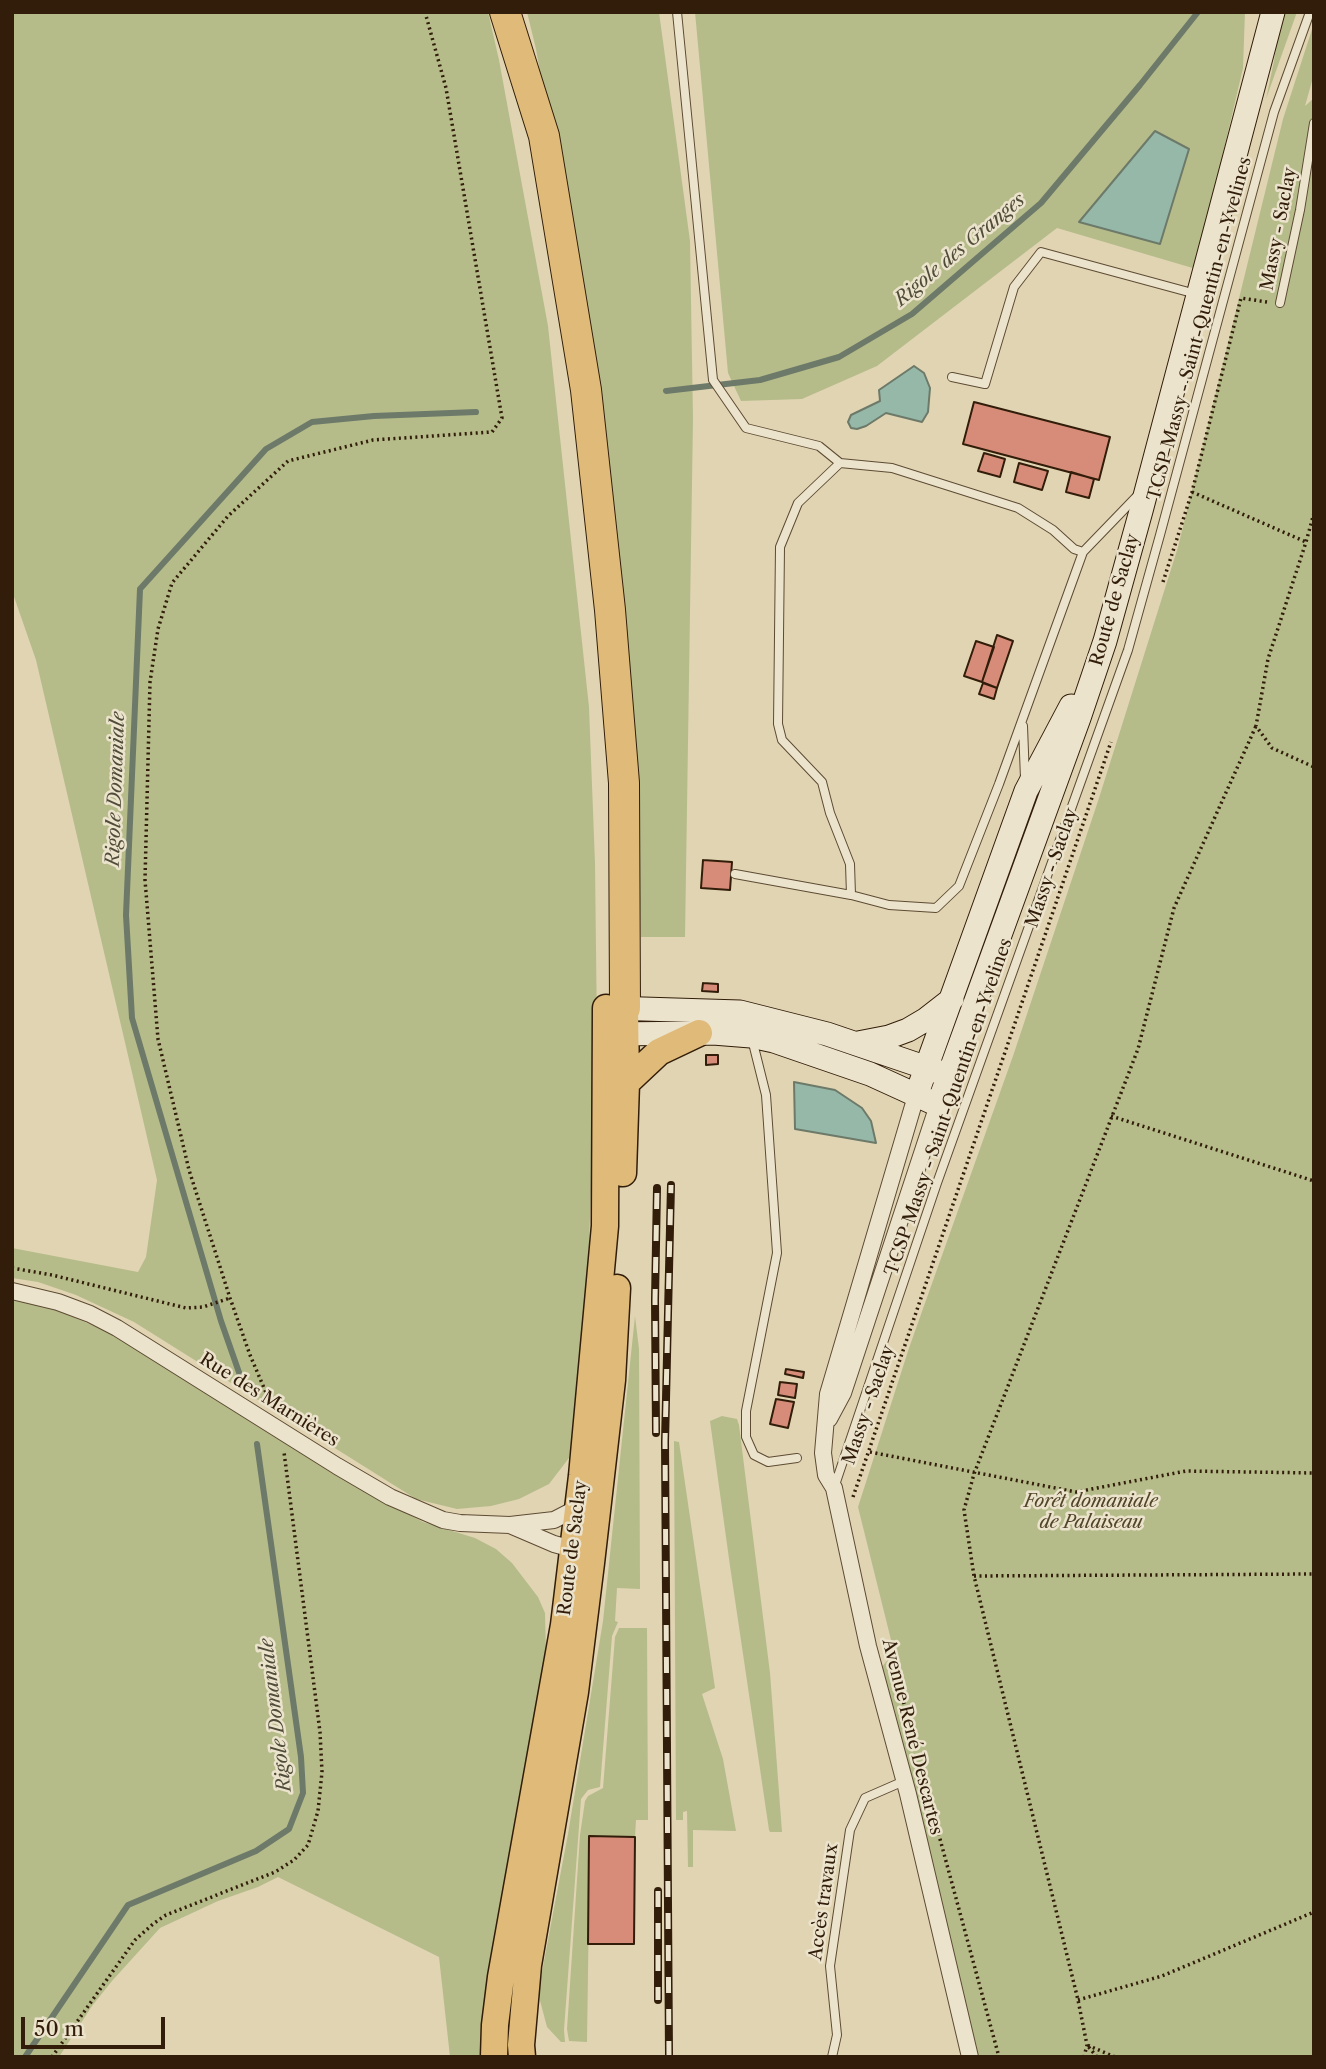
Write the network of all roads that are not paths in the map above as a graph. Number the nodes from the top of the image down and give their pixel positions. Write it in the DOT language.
graph roads {
  1 [pos="677,12"];
  2 [pos="1255,12"];
  3 [pos="1273,12"];
  4 [pos="1310,12"];
  5 [pos="507,20"];
  6 [pos="1247,114"];
  7 [pos="1314,123"];
  8 [pos="1199,295"];
  9 [pos="1280,303"];
  10 [pos="952,377"];
  11 [pos="840,463"];
  12 [pos="1148,485"];
  13 [pos="1083,552"];
  14 [pos="1105,641"];
  15 [pos="1022,719"];
  16 [pos="1026,791"];
  17 [pos="736,874"];
  18 [pos="850,895"];
  19 [pos="952,999"];
  20 [pos="616,1021"];
  21 [pos="699,1033"];
  22 [pos="751,1036"];
  23 [pos="856,1044"];
  24 [pos="926,1067"];
  25 [pos="948,1076"];
  26 [pos="626,1083"];
  27 [pos="927,1101"];
  28 [pos="12,1291"];
  29 [pos="825,1428"];
  30 [pos="797,1458"];
  31 [pos="834,1488"];
  32 [pos="588,1503"];
  33 [pos="510,1525"];
  34 [pos="582,1551"];
  35 [pos="904,1781"];
  36 [pos="494,2057"];
  37 [pos="522,2057"];
  38 [pos="832,2057"];
  39 [pos="970,2057"];
  1 -- 11 [label="lane"];
  2 -- 6 [label="main road, Route de Saclay"];
  3 -- 6 [label="main road, Route de Saclay"];
  4 -- 31 [label="lane, TCSP Massy - Saint-Quentin-en-Yvelines"];
  5 -- 20 [label="highway"];
  6 -- 8 [label="main road, Route de Saclay"];
  7 -- 9 [label="lane, Massy - Saclay"];
  8 -- 10 [label="lane"];
  8 -- 12 [label="main road, Route de Saclay"];
  11 -- 13 [label="lane"];
  11 -- 18 [label="lane"];
  12 -- 13 [label="lane"];
  12 -- 14 [label="main road, Route de Saclay"];
  13 -- 15 [label="lane"];
  14 -- 16 [label="main road"];
  14 -- 25 [label="main road, Route de Saclay"];
  15 -- 16 [label="lane"];
  15 -- 18 [label="lane"];
  16 -- 19 [label="main road"];
  17 -- 18 [label="lane"];
  19 -- 23 [label="main road"];
  19 -- 24 [label="main road"];
  20 -- 21 [label="main road"];
  20 -- 23 [label="main road"];
  20 -- 26 [label="main road, Route de Saclay"];
  20 -- 32 [label="main road, Route de Saclay"];
  21 -- 22 [label="main road"];
  21 -- 26 [label="main road"];
  22 -- 27 [label="main road"];
  22 -- 30 [label="lane"];
  23 -- 24 [label="main road"];
  24 -- 25 [label="main road"];
  24 -- 27 [label="main road"];
  25 -- 27 [label="main road, Route de Saclay"];
  26 -- 32 [label="main road, Route de Saclay"];
  27 -- 29 [label="street"];
  27 -- 29 [label="street, Avenue René Descartes"];
  28 -- 33 [label="street, Rue des Marnières"];
  29 -- 31 [label="street, Avenue René Descartes"];
  31 -- 35 [label="street, Avenue René Descartes"];
  32 -- 33 [label="street, Rue des Marnières"];
  32 -- 34 [label="main road, Route de Saclay"];
  33 -- 34 [label="street, Rue des Marnières"];
  34 -- 36 [label="main road, Route de Saclay"];
  34 -- 37 [label="main road, Route de Saclay"];
  35 -- 38 [label="lane, Accès travaux"];
  35 -- 39 [label="street, Avenue René Descartes"];
}
